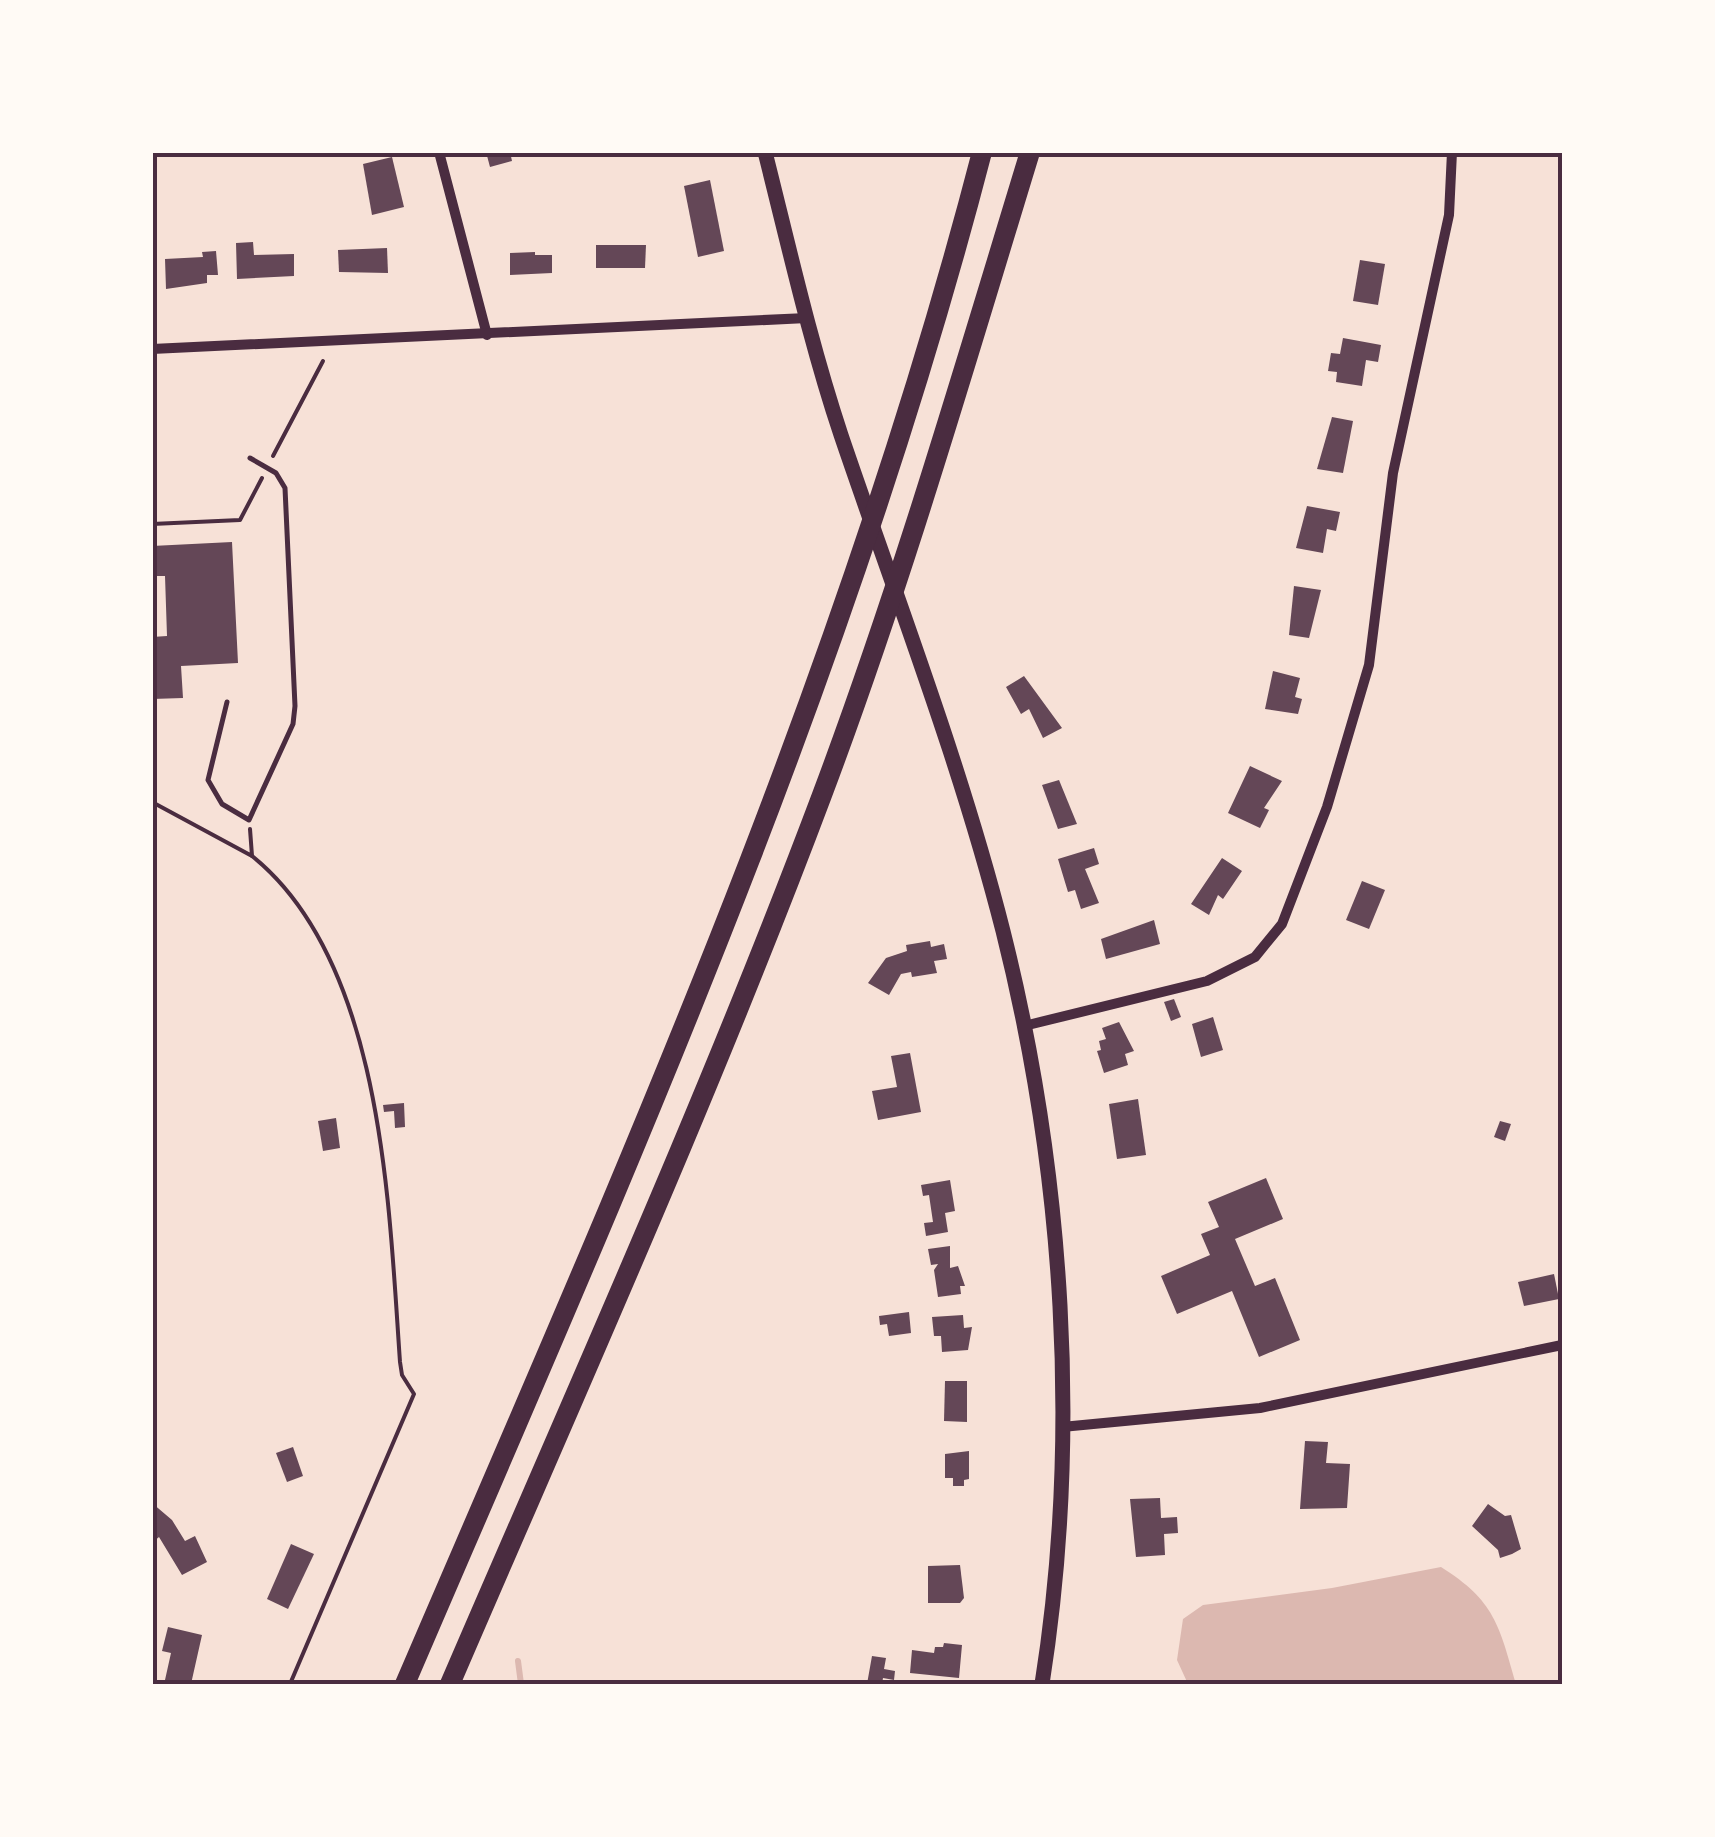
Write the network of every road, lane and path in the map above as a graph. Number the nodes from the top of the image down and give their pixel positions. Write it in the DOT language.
graph roads {
  1 [pos="438,152"];
  2 [pos="765,152"];
  3 [pos="982,152"];
  4 [pos="1030,152"];
  5 [pos="1452,152"];
  6 [pos="807,318"];
  7 [pos="487,336"];
  8 [pos="152,349"];
  9 [pos="250,458"];
  10 [pos="227,702"];
  11 [pos="152,802"];
  12 [pos="249,820"];
  13 [pos="252,856"];
  14 [pos="1024,1026"];
  15 [pos="1562,1344"];
  16 [pos="1062,1427"];
  17 [pos="290,1684"];
  18 [pos="406,1684"];
  19 [pos="450,1684"];
  20 [pos="1042,1684"];
  1 -- 7 [label="street"];
  2 -- 6 [label="main road"];
  3 -- 18 [label="highway"];
  4 -- 19 [label="highway"];
  5 -- 14 [label="street"];
  6 -- 7 [label="street"];
  6 -- 14 [label="main road"];
  7 -- 8 [label="street"];
  9 -- 12 [label="lane"];
  10 -- 12 [label="lane"];
  11 -- 13 [label="path"];
  12 -- 13 [label="path"];
  13 -- 17 [label="path"];
  14 -- 16 [label="main road"];
  15 -- 16 [label="street"];
  16 -- 20 [label="main road"];
}
